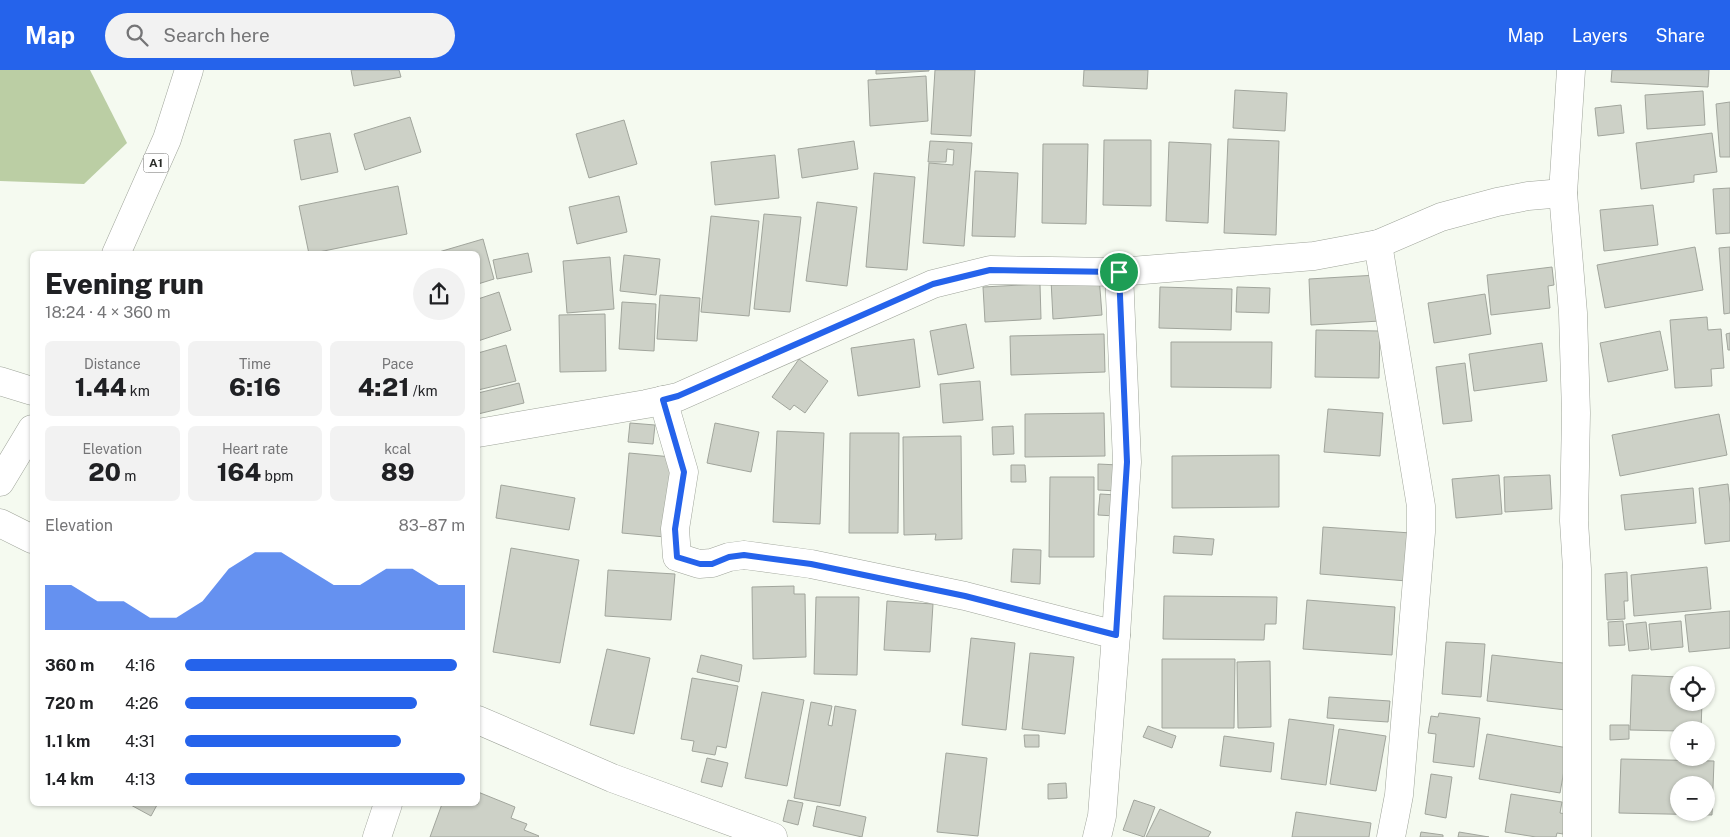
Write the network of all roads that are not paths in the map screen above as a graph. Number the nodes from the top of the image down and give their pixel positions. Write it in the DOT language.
graph roads {
  1 [pos="189,70"];
  2 [pos="1571,70"];
  3 [pos="1563,194"];
  4 [pos="1378,244"];
  5 [pos="117,251"];
  6 [pos="1119,272"];
  7 [pos="0,381"];
  8 [pos="30,390"];
  9 [pos="663,400"];
  10 [pos="30,432"];
  11 [pos="480,434"];
  12 [pos="0,482"];
  13 [pos="0,523"];
  14 [pos="30,538"];
  15 [pos="1116,635"];
  16 [pos="480,721"];
  17 [pos="387,806"];
  18 [pos="377,837"];
  19 [pos="773,837"];
  20 [pos="1097,837"];
  21 [pos="1391,837"];
  22 [pos="1577,837"];
  1 -- 5 [label="main road, A1"];
  2 -- 3 [label="main road"];
  3 -- 4 [label="main road"];
  3 -- 22 [label="main road"];
  4 -- 6 [label="main road"];
  4 -- 21 [label="main road"];
  6 -- 9 [label="main road"];
  6 -- 15 [label="main road"];
  7 -- 8 [label="main road"];
  9 -- 11 [label="main road"];
  9 -- 15 [label="main road"];
  10 -- 12 [label="main road"];
  13 -- 14 [label="main road"];
  15 -- 20 [label="main road"];
  16 -- 19 [label="main road"];
  17 -- 18 [label="main road"];
}
